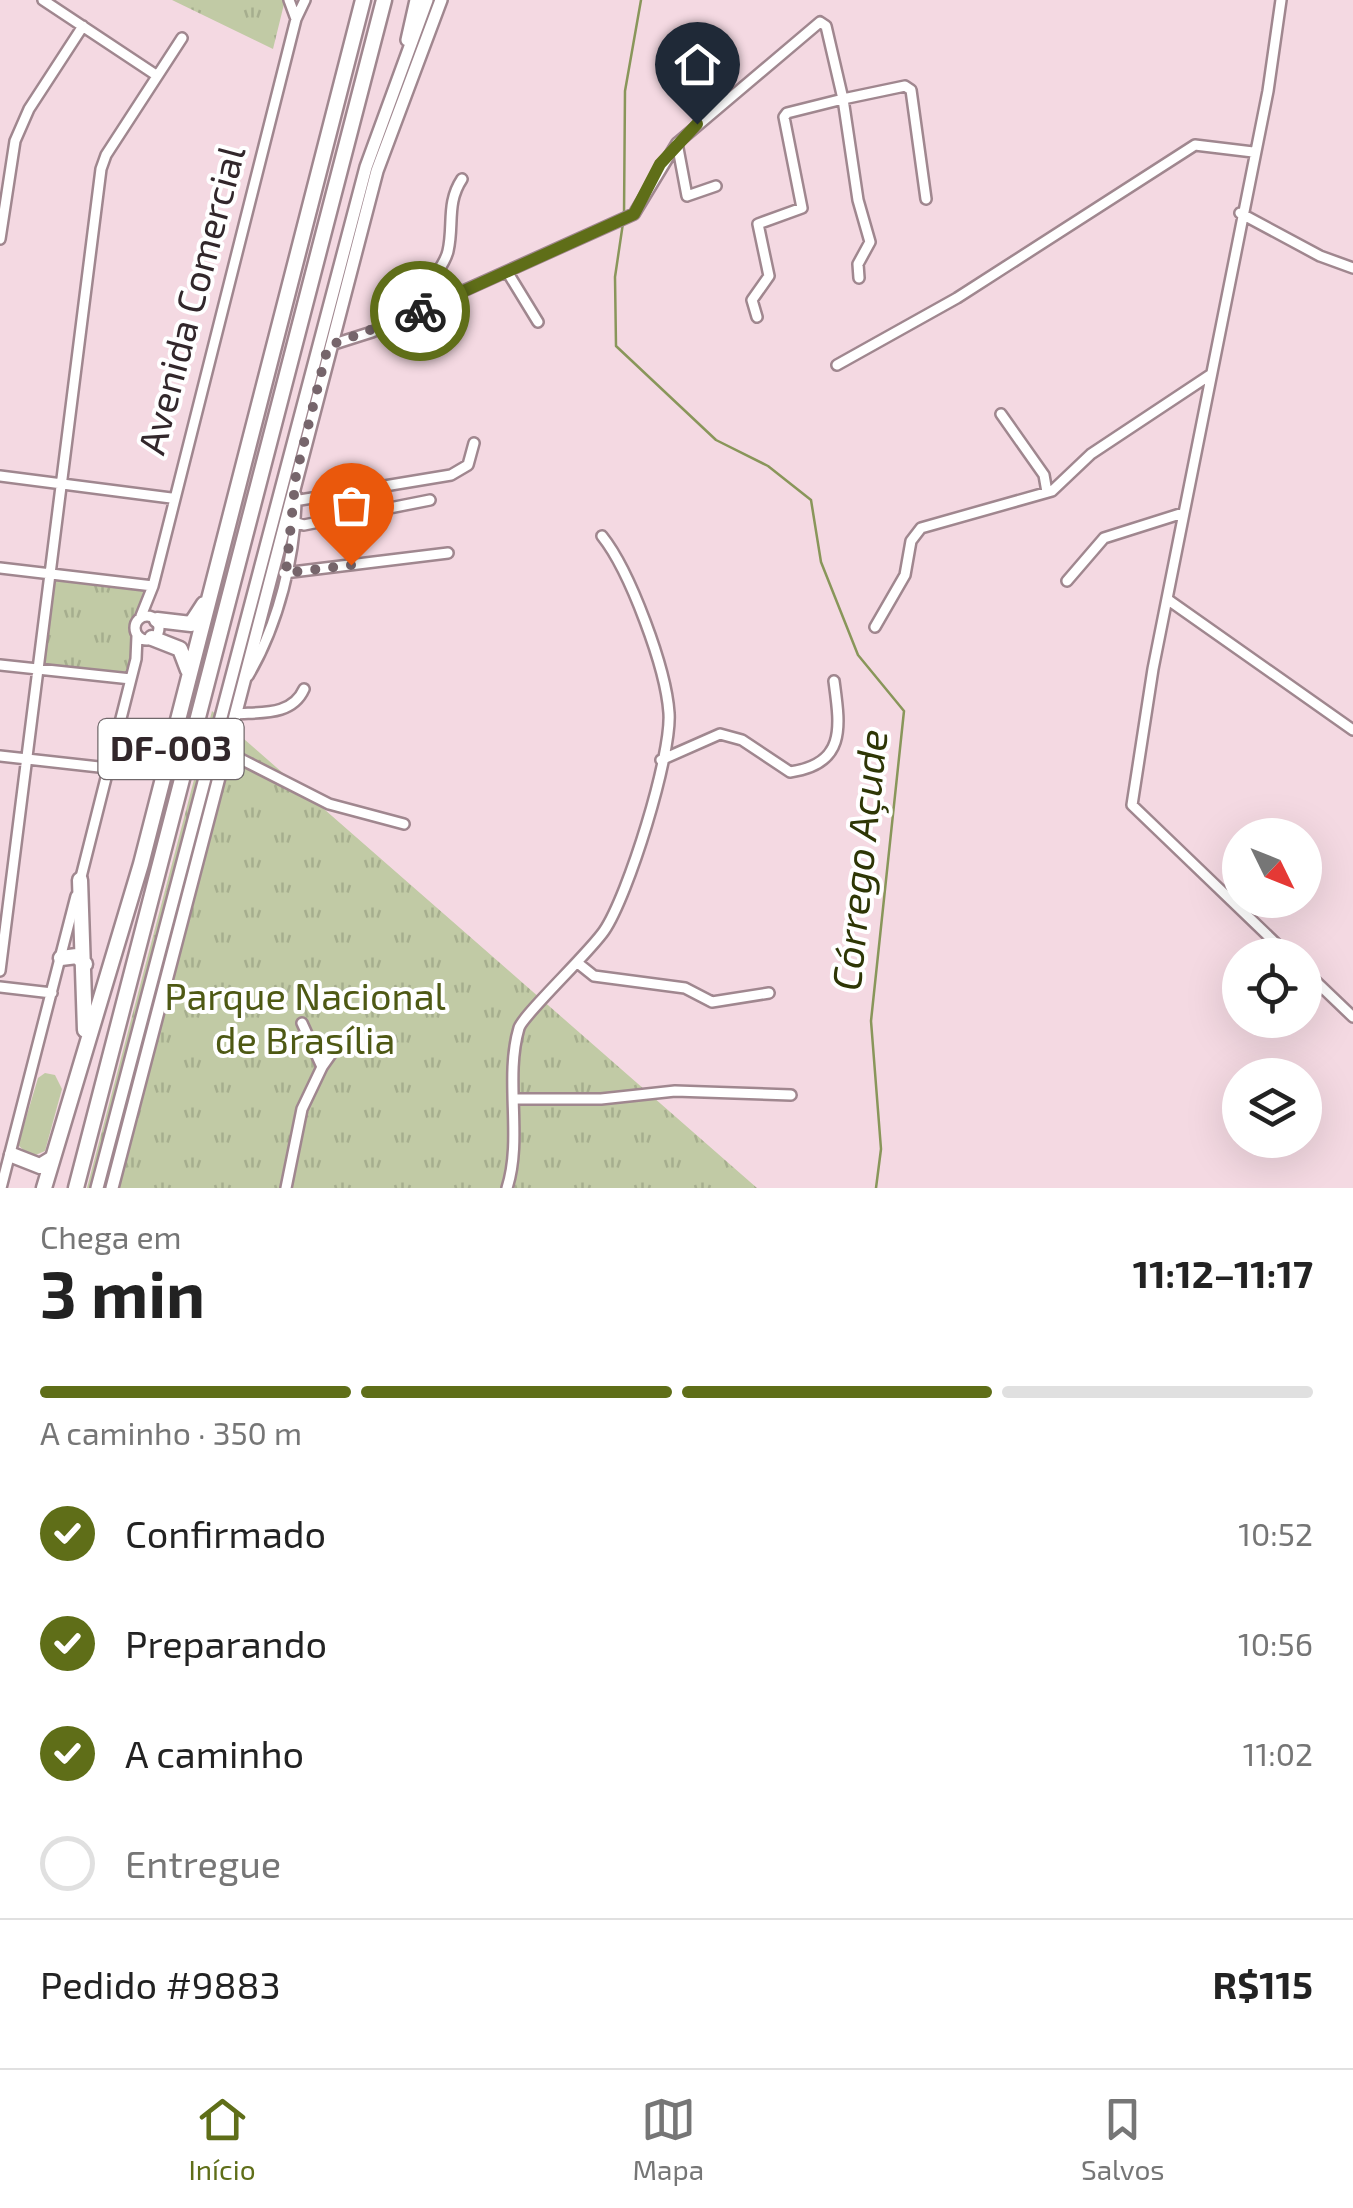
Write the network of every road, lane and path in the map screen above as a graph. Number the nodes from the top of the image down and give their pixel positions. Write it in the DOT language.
graph roads {
  1 [pos="43,0"];
  2 [pos="289,0"];
  3 [pos="306,0"];
  4 [pos="363,0"];
  5 [pos="384,0"];
  6 [pos="416,0"];
  7 [pos="427,0"];
  8 [pos="444,0"];
  9 [pos="1281,0"];
  10 [pos="296,19"];
  11 [pos="82,26"];
  12 [pos="182,38"];
  13 [pos="402,65"];
  14 [pos="156,75"];
  15 [pos="843,99"];
  16 [pos="677,143"];
  17 [pos="1253,152"];
  18 [pos="462,179"];
  19 [pos="716,186"];
  20 [pos="926,199"];
  21 [pos="1240,214"];
  22 [pos="0,240"];
  23 [pos="1353,268"];
  24 [pos="508,273"];
  25 [pos="859,278"];
  26 [pos="424,310"];
  27 [pos="757,317"];
  28 [pos="538,322"];
  29 [pos="328,346"];
  30 [pos="837,365"];
  31 [pos="1210,375"];
  32 [pos="1001,414"];
  33 [pos="474,443"];
  34 [pos="0,476"];
  35 [pos="61,484"];
  36 [pos="1047,492"];
  37 [pos="172,498"];
  38 [pos="430,500"];
  39 [pos="293,501"];
  40 [pos="1183,513"];
  41 [pos="290,520"];
  42 [pos="602,536"];
  43 [pos="448,554"];
  44 [pos="0,568"];
  45 [pos="286,573"];
  46 [pos="50,574"];
  47 [pos="271,574"];
  48 [pos="1068,581"];
  49 [pos="212,588"];
  50 [pos="151,591"];
  51 [pos="1167,598"];
  52 [pos="141,616"];
  53 [pos="155,618"];
  54 [pos="875,626"];
  55 [pos="146,638"];
  56 [pos="0,665"];
  57 [pos="38,670"];
  58 [pos="131,678"];
  59 [pos="189,680"];
  60 [pos="834,681"];
  61 [pos="242,687"];
  62 [pos="304,688"];
  63 [pos="235,714"];
  64 [pos="1353,730"];
  65 [pos="225,751"];
  66 [pos="0,756"];
  67 [pos="27,759"];
  68 [pos="660,760"];
  69 [pos="108,768"];
  70 [pos="404,824"];
  71 [pos="80,880"];
  72 [pos="127,908"];
  73 [pos="147,915"];
  74 [pos="1270,938"];
  75 [pos="61,958"];
  76 [pos="84,964"];
  77 [pos="579,964"];
  78 [pos="0,971"];
  79 [pos="0,987"];
  80 [pos="1322,987"];
  81 [pos="769,992"];
  82 [pos="52,993"];
  83 [pos="1353,1017"];
  84 [pos="302,1023"];
  85 [pos="341,1040"];
  86 [pos="85,1046"];
  87 [pos="322,1067"];
  88 [pos="792,1096"];
  89 [pos="514,1099"];
  90 [pos="53,1157"];
  91 [pos="7,1160"];
  92 [pos="1,1188"];
  93 [pos="44,1188"];
  94 [pos="76,1188"];
  95 [pos="97,1188"];
  96 [pos="112,1188"];
  97 [pos="286,1188"];
  98 [pos="507,1188"];
  1 -- 11 [label="street"];
  2 -- 10 [label="street"];
  3 -- 10 [label="street, Avenida Comercial"];
  4 -- 49 [label="highway, DF-003"];
  5 -- 73 [label="highway, DF-003"];
  6 -- 13 [label="main road"];
  7 -- 13 [label="main road"];
  8 -- 29 [label="main road"];
  9 -- 17 [label="street"];
  10 -- 37 [label="street, Avenida Comercial"];
  11 -- 14 [label="street"];
  11 -- 22 [label="street"];
  12 -- 14 [label="street"];
  13 -- 95 [label="main road"];
  14 -- 35 [label="street"];
  15 -- 16 [label="street"];
  15 -- 20 [label="street"];
  15 -- 25 [label="street"];
  15 -- 27 [label="street"];
  16 -- 19 [label="street"];
  16 -- 24 [label="street"];
  17 -- 21 [label="street"];
  17 -- 30 [label="street"];
  18 -- 26 [label="street"];
  21 -- 23 [label="street"];
  21 -- 31 [label="street"];
  24 -- 26 [label="street"];
  24 -- 28 [label="street"];
  26 -- 29 [label="street"];
  29 -- 39 [label="main road"];
  31 -- 36 [label="street"];
  31 -- 40 [label="street"];
  32 -- 36 [label="street"];
  33 -- 39 [label="street"];
  34 -- 35 [label="street"];
  35 -- 37 [label="street"];
  35 -- 46 [label="street"];
  36 -- 54 [label="street"];
  37 -- 50 [label="street, Avenida Comercial"];
  38 -- 41 [label="street"];
  39 -- 41 [label="main road"];
  40 -- 48 [label="street"];
  40 -- 51 [label="street"];
  41 -- 45 [label="street"];
  41 -- 47 [label="main road"];
  42 -- 68 [label="street"];
  43 -- 45 [label="street"];
  44 -- 46 [label="street"];
  45 -- 47 [label="street"];
  45 -- 61 [label="street"];
  46 -- 50 [label="street"];
  46 -- 57 [label="street"];
  47 -- 61 [label="main road"];
  49 -- 53 [label="highway"];
  49 -- 59 [label="highway, DF-003"];
  50 -- 52 [label="street, Avenida Comercial"];
  50 -- 53 [label="street, Avenida Comercial"];
  51 -- 64 [label="street"];
  51 -- 74 [label="street"];
  52 -- 53 [label="street"];
  52 -- 55 [label="street, Avenida Comercial"];
  53 -- 55 [label="street"];
  55 -- 58 [label="street"];
  55 -- 59 [label="highway"];
  56 -- 57 [label="street"];
  57 -- 58 [label="street"];
  57 -- 67 [label="street"];
  58 -- 69 [label="street"];
  59 -- 72 [label="highway, DF-003"];
  60 -- 68 [label="street"];
  61 -- 63 [label="main road"];
  62 -- 63 [label="street"];
  63 -- 65 [label="main road"];
  65 -- 70 [label="street"];
  65 -- 96 [label="main road"];
  66 -- 67 [label="street"];
  67 -- 69 [label="street"];
  67 -- 78 [label="street"];
  68 -- 77 [label="street"];
  69 -- 71 [label="street"];
  71 -- 75 [label="street"];
  71 -- 76 [label="highway"];
  72 -- 73 [label="highway"];
  72 -- 86 [label="highway, DF-003"];
  73 -- 94 [label="highway, DF-003"];
  75 -- 76 [label="highway"];
  75 -- 82 [label="street"];
  76 -- 86 [label="highway"];
  77 -- 81 [label="street"];
  77 -- 89 [label="street"];
  79 -- 82 [label="street"];
  80 -- 83 [label="street"];
  82 -- 91 [label="street"];
  84 -- 87 [label="street"];
  85 -- 87 [label="street"];
  86 -- 90 [label="highway, DF-003"];
  87 -- 97 [label="street"];
  88 -- 89 [label="street"];
  89 -- 98 [label="street"];
  90 -- 91 [label="highway"];
  90 -- 93 [label="highway, DF-003"];
  91 -- 92 [label="street"];
}
